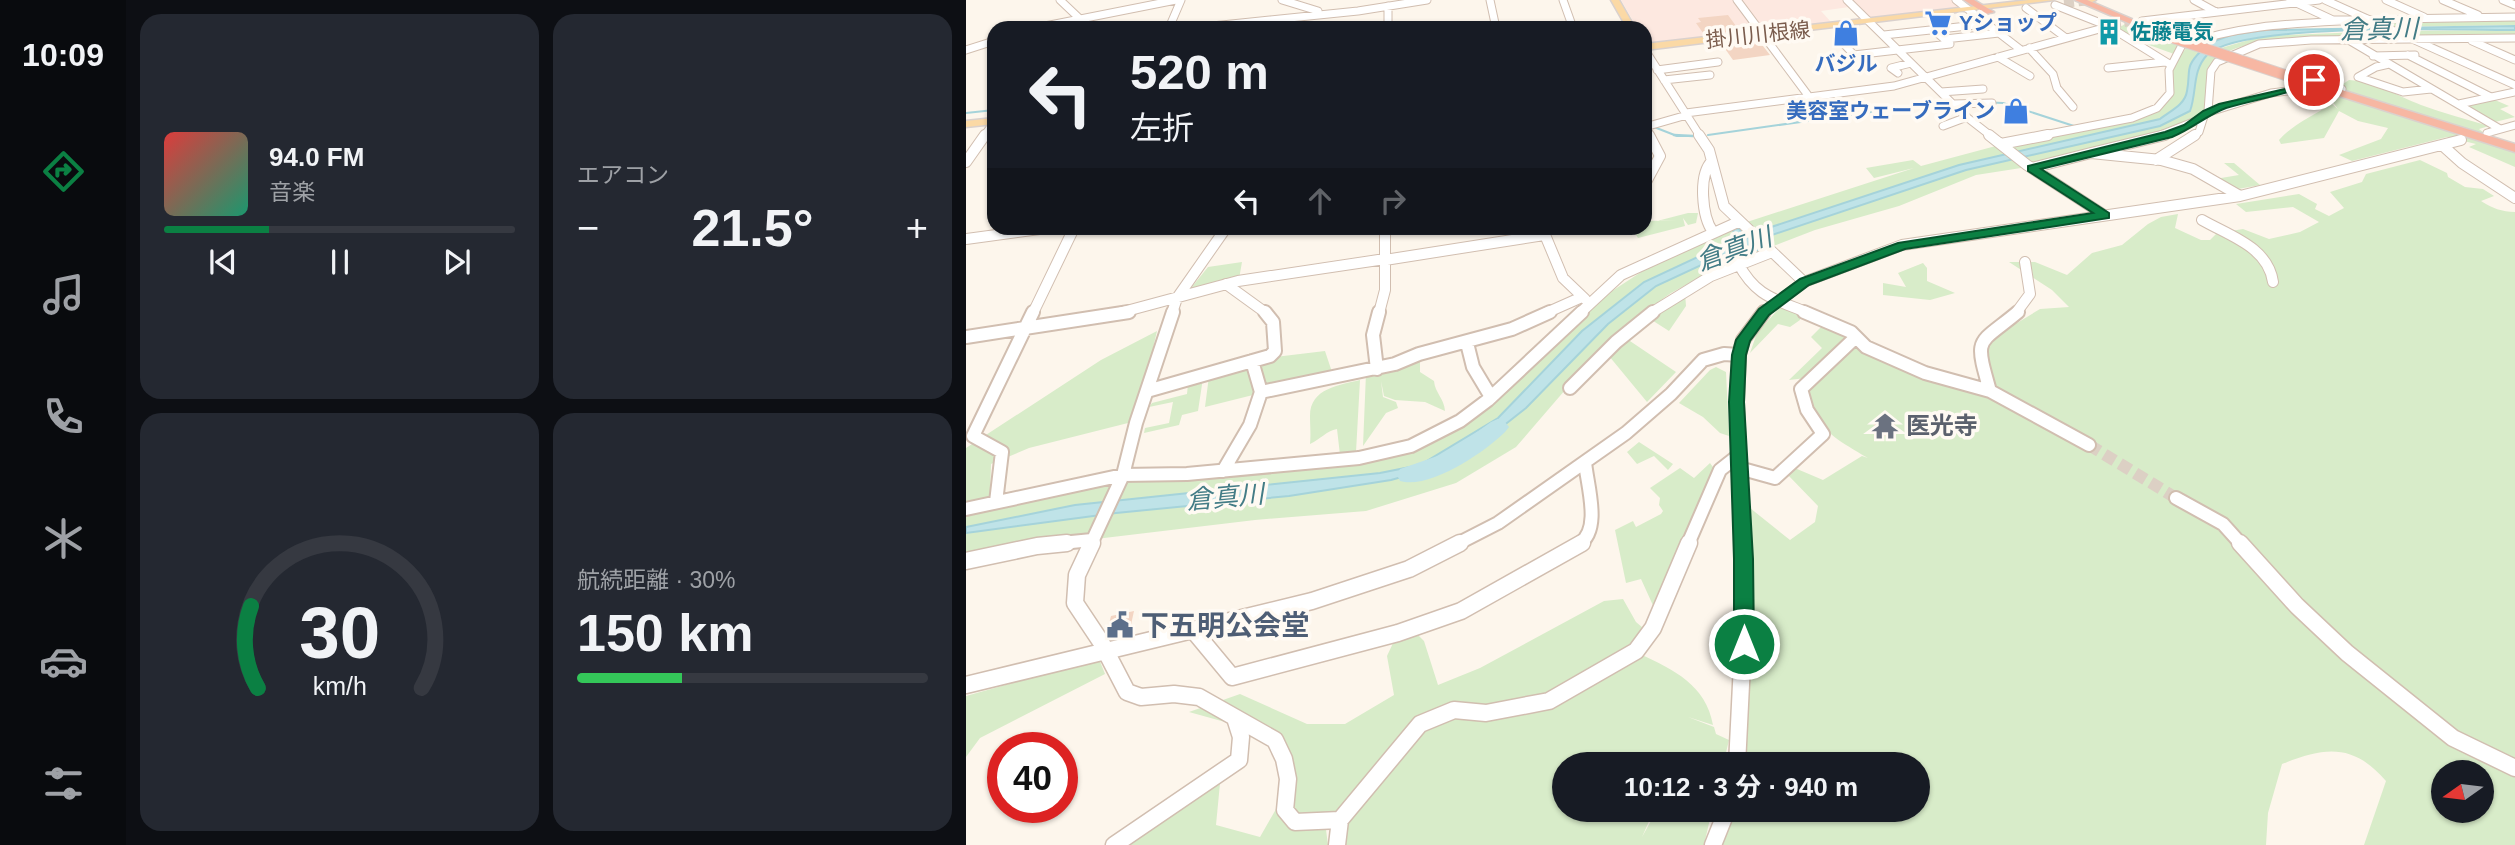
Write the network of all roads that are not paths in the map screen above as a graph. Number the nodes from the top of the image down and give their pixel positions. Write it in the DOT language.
graph roads {
  1 [pos="1060,0"];
  2 [pos="1179,0"];
  3 [pos="1282,0"];
  4 [pos="1427,0"];
  5 [pos="1490,0"];
  6 [pos="1563,0"];
  7 [pos="1615,0"];
  8 [pos="1737,0"];
  9 [pos="1847,0"];
  10 [pos="1956,0"];
  11 [pos="2079,0"];
  12 [pos="2085,0"];
  13 [pos="2194,0"];
  14 [pos="2319,0"];
  15 [pos="2325,0"];
  16 [pos="2386,0"];
  17 [pos="2443,0"];
  18 [pos="2503,0"];
  19 [pos="2293,1"];
  20 [pos="2058,2"];
  21 [pos="2515,5"];
  22 [pos="1388,6"];
  23 [pos="1977,7"];
  24 [pos="2026,8"];
  25 [pos="1350,12"];
  26 [pos="2217,12"];
  27 [pos="2515,17"];
  28 [pos="1079,18"];
  29 [pos="2484,18"];
  30 [pos="1280,19"];
  31 [pos="2427,19"];
  32 [pos="1072,21"];
  33 [pos="1172,21"];
  34 [pos="1261,21"];
  35 [pos="1388,21"];
  36 [pos="1494,21"];
  37 [pos="1570,21"];
  38 [pos="1627,21"];
  39 [pos="2342,21"];
  40 [pos="2372,21"];
  41 [pos="1870,22"];
  42 [pos="2141,23"];
  43 [pos="1986,24"];
  44 [pos="2111,26"];
  45 [pos="1934,30"];
  46 [pos="1999,33"];
  47 [pos="1761,34"];
  48 [pos="1884,35"];
  49 [pos="2408,37"];
  50 [pos="2066,38"];
  51 [pos="2465,38"];
  52 [pos="2515,38"];
  53 [pos="1945,39"];
  54 [pos="2346,39"];
  55 [pos="1842,42"];
  56 [pos="987,43"];
  57 [pos="987,48"];
  58 [pos="1652,48"];
  59 [pos="966,50"];
  60 [pos="1899,50"];
  61 [pos="2027,50"];
  62 [pos="2446,54"];
  63 [pos="2050,55"];
  64 [pos="2408,55"];
  65 [pos="2373,56"];
  66 [pos="1998,57"];
  67 [pos="2515,59"];
  68 [pos="1891,60"];
  69 [pos="1652,61"];
  70 [pos="1909,61"];
  71 [pos="1718,62"];
  72 [pos="2168,63"];
  73 [pos="2389,64"];
  74 [pos="2108,68"];
  75 [pos="1657,70"];
  76 [pos="1898,74"];
  77 [pos="1710,75"];
  78 [pos="2030,76"];
  79 [pos="1926,78"];
  80 [pos="1664,80"];
  81 [pos="2515,85"];
  82 [pos="1983,89"];
  83 [pos="2342,89"];
  84 [pos="2432,89"];
  85 [pos="2515,92"];
  86 [pos="1810,97"];
  87 [pos="2491,97"];
  88 [pos="1947,98"];
  89 [pos="1992,103"];
  90 [pos="2459,104"];
  91 [pos="2073,107"];
  92 [pos="1687,114"];
  93 [pos="2205,114"];
  94 [pos="1967,117"];
  95 [pos="987,122"];
  96 [pos="966,124"];
  97 [pos="1652,125"];
  98 [pos="2515,125"];
  99 [pos="1943,126"];
  100 [pos="2500,129"];
  101 [pos="987,132"];
  102 [pos="2487,133"];
  103 [pos="2461,140"];
  104 [pos="1652,141"];
  105 [pos="2002,145"];
  106 [pos="2442,145"];
  107 [pos="2515,148"];
  108 [pos="2091,153"];
  109 [pos="1713,160"];
  110 [pos="2156,160"];
  111 [pos="966,162"];
  112 [pos="2029,167"];
  113 [pos="1652,171"];
  114 [pos="2240,196"];
  115 [pos="2515,198"];
  116 [pos="2104,215"];
  117 [pos="2202,220"];
  118 [pos="1740,224"];
  119 [pos="1713,232"];
  120 [pos="996,235"];
  121 [pos="1071,235"];
  122 [pos="1221,235"];
  123 [pos="1385,235"];
  124 [pos="1520,235"];
  125 [pos="1544,235"];
  126 [pos="966,239"];
  127 [pos="1770,250"];
  128 [pos="1385,259"];
  129 [pos="2025,262"];
  130 [pos="1738,263"];
  131 [pos="1804,282"];
  132 [pos="2273,282"];
  133 [pos="1226,284"];
  134 [pos="1177,298"];
  135 [pos="1587,299"];
  136 [pos="1777,300"];
  137 [pos="1026,327"];
  138 [pos="966,337"];
  139 [pos="1856,337"];
  140 [pos="1468,343"];
  141 [pos="1739,355"];
  142 [pos="1252,361"];
  143 [pos="1377,369"];
  144 [pos="1570,388"];
  145 [pos="1147,391"];
  146 [pos="1990,391"];
  147 [pos="1261,392"];
  148 [pos="1491,397"];
  149 [pos="2089,445"];
  150 [pos="1739,461"];
  151 [pos="1585,462"];
  152 [pos="1223,471"];
  153 [pos="1123,475"];
  154 [pos="2176,498"];
  155 [pos="996,502"];
  156 [pos="966,509"];
  157 [pos="1093,537"];
  158 [pos="966,561"];
  159 [pos="1193,630"];
  160 [pos="1105,652"];
  161 [pos="966,685"];
  162 [pos="1235,718"];
  163 [pos="1738,752"];
  164 [pos="2515,768"];
  165 [pos="1340,820"];
  166 [pos="1722,822"];
  167 [pos="1114,845"];
  168 [pos="1337,845"];
  169 [pos="1713,845"];
  1 -- 28 [label="street"];
  2 -- 28 [label="street"];
  2 -- 33 [label="street"];
  3 -- 25 [label="street"];
  4 -- 22 [label="street"];
  5 -- 36 [label="street"];
  6 -- 37 [label="street"];
  7 -- 38 [label="main road"];
  8 -- 47 [label="street"];
  9 -- 41 [label="street"];
  10 -- 23 [label="street"];
  11 -- 42 [label="highway"];
  12 -- 42 [label="highway"];
  13 -- 26 [label="street"];
  14 -- 19 [label="street"];
  15 -- 40 [label="street"];
  16 -- 31 [label="street"];
  17 -- 29 [label="street"];
  18 -- 21 [label="street"];
  19 -- 26 [label="street"];
  19 -- 39 [label="street"];
  20 -- 23 [label="main road, 掛川川根線"];
  20 -- 24 [label="main road, 掛川川根線"];
  20 -- 42 [label="highway"];
  20 -- 44 [label="street"];
  22 -- 25 [label="street"];
  22 -- 35 [label="street"];
  23 -- 24 [label="main road, 掛川川根線"];
  23 -- 41 [label="main road, 掛川川根線"];
  23 -- 43 [label="street"];
  24 -- 50 [label="street"];
  25 -- 30 [label="street"];
  26 -- 42 [label="street"];
  27 -- 29 [label="street"];
  28 -- 32 [label="street"];
  29 -- 31 [label="street"];
  30 -- 34 [label="street"];
  31 -- 40 [label="street"];
  39 -- 40 [label="street"];
  39 -- 72 [label="street"];
  40 -- 49 [label="street"];
  41 -- 47 [label="main road, 掛川川根線"];
  41 -- 48 [label="street"];
  42 -- 107 [label="highway, bridge"];
  43 -- 45 [label="street"];
  43 -- 46 [label="street"];
  44 -- 50 [label="street"];
  44 -- 72 [label="street"];
  45 -- 48 [label="street"];
  45 -- 53 [label="street"];
  46 -- 53 [label="street"];
  46 -- 61 [label="street"];
  47 -- 58 [label="main road, 掛川川根線"];
  47 -- 86 [label="street"];
  48 -- 60 [label="street"];
  49 -- 51 [label="street"];
  49 -- 54 [label="street"];
  49 -- 62 [label="street"];
  50 -- 61 [label="street"];
  51 -- 52 [label="street"];
  51 -- 67 [label="street"];
  53 -- 60 [label="street"];
  54 -- 65 [label="street"];
  54 -- 93 [label="street"];
  55 -- 60 [label="street"];
  56 -- 59 [label="street"];
  57 -- 59 [label="street"];
  60 -- 70 [label="street"];
  61 -- 63 [label="street"];
  61 -- 66 [label="street"];
  61 -- 91 [label="street"];
  62 -- 64 [label="street"];
  62 -- 81 [label="street"];
  64 -- 65 [label="street"];
  64 -- 87 [label="street"];
  65 -- 73 [label="street"];
  66 -- 78 [label="street"];
  66 -- 79 [label="street"];
  68 -- 70 [label="street"];
  69 -- 75 [label="street"];
  70 -- 76 [label="street"];
  70 -- 79 [label="street"];
  71 -- 75 [label="street"];
  72 -- 74 [label="street"];
  72 -- 105 [label="street"];
  73 -- 84 [label="street"];
  73 -- 84 [label="street"];
  75 -- 80 [label="street"];
  77 -- 80 [label="street"];
  79 -- 86 [label="street"];
  79 -- 88 [label="street"];
  80 -- 92 [label="street"];
  82 -- 88 [label="street"];
  83 -- 93 [label="street"];
  84 -- 90 [label="street"];
  85 -- 87 [label="street"];
  86 -- 92 [label="street"];
  87 -- 90 [label="street"];
  88 -- 89 [label="street"];
  88 -- 94 [label="street"];
  90 -- 100 [label="street"];
  92 -- 97 [label="street"];
  92 -- 109 [label="street"];
  93 -- 108 [label="street"];
  93 -- 110 [label="street"];
  94 -- 99 [label="street"];
  94 -- 105 [label="street"];
  95 -- 96 [label="main road"];
  98 -- 100 [label="street"];
  100 -- 102 [label="street"];
  101 -- 111 [label="street"];
  103 -- 106 [label="street"];
  104 -- 113 [label="street"];
  105 -- 112 [label="street"];
  106 -- 114 [label="street"];
  106 -- 115 [label="street"];
  108 -- 110 [label="street"];
  108 -- 112 [label="street"];
  109 -- 118 [label="street"];
  109 -- 119 [label="street"];
  110 -- 114 [label="street"];
  112 -- 116 [label="street"];
  114 -- 116 [label="street"];
  116 -- 131 [label="street"];
  117 -- 132 [label="street"];
  118 -- 119 [label="street"];
  118 -- 127 [label="street"];
  119 -- 135 [label="street"];
  120 -- 126 [label="street"];
  121 -- 137 [label="street"];
  122 -- 134 [label="street"];
  123 -- 128 [label="street"];
  124 -- 128 [label="street"];
  125 -- 135 [label="street"];
  127 -- 130 [label="street"];
  127 -- 131 [label="street"];
  128 -- 133 [label="street"];
  128 -- 143 [label="street"];
  129 -- 146 [label="street"];
  130 -- 136 [label="street"];
  130 -- 144 [label="street"];
  131 -- 136 [label="street"];
  133 -- 134 [label="street"];
  133 -- 142 [label="street"];
  134 -- 137 [label="street"];
  134 -- 145 [label="street"];
  135 -- 140 [label="street"];
  135 -- 148 [label="street"];
  136 -- 139 [label="street"];
  136 -- 141 [label="street"];
  137 -- 138 [label="street"];
  137 -- 155 [label="street"];
  139 -- 146 [label="street"];
  139 -- 150 [label="street"];
  140 -- 143 [label="street"];
  140 -- 148 [label="street"];
  141 -- 150 [label="street"];
  141 -- 151 [label="street"];
  142 -- 145 [label="street"];
  142 -- 147 [label="street"];
  143 -- 147 [label="street"];
  145 -- 153 [label="street"];
  146 -- 149 [label="street"];
  147 -- 152 [label="street"];
  148 -- 152 [label="street"];
  150 -- 163 [label="street"];
  150 -- 165 [label="street"];
  151 -- 159 [label="street"];
  151 -- 159 [label="street"];
  152 -- 153 [label="street"];
  153 -- 155 [label="street"];
  153 -- 157 [label="street"];
  154 -- 164 [label="street"];
  155 -- 156 [label="street"];
  157 -- 158 [label="street"];
  157 -- 160 [label="street"];
  159 -- 160 [label="street"];
  160 -- 161 [label="street"];
  160 -- 162 [label="street"];
  162 -- 165 [label="street"];
  162 -- 167 [label="street"];
  165 -- 168 [label="street"];
  166 -- 169 [label="street"];
}
